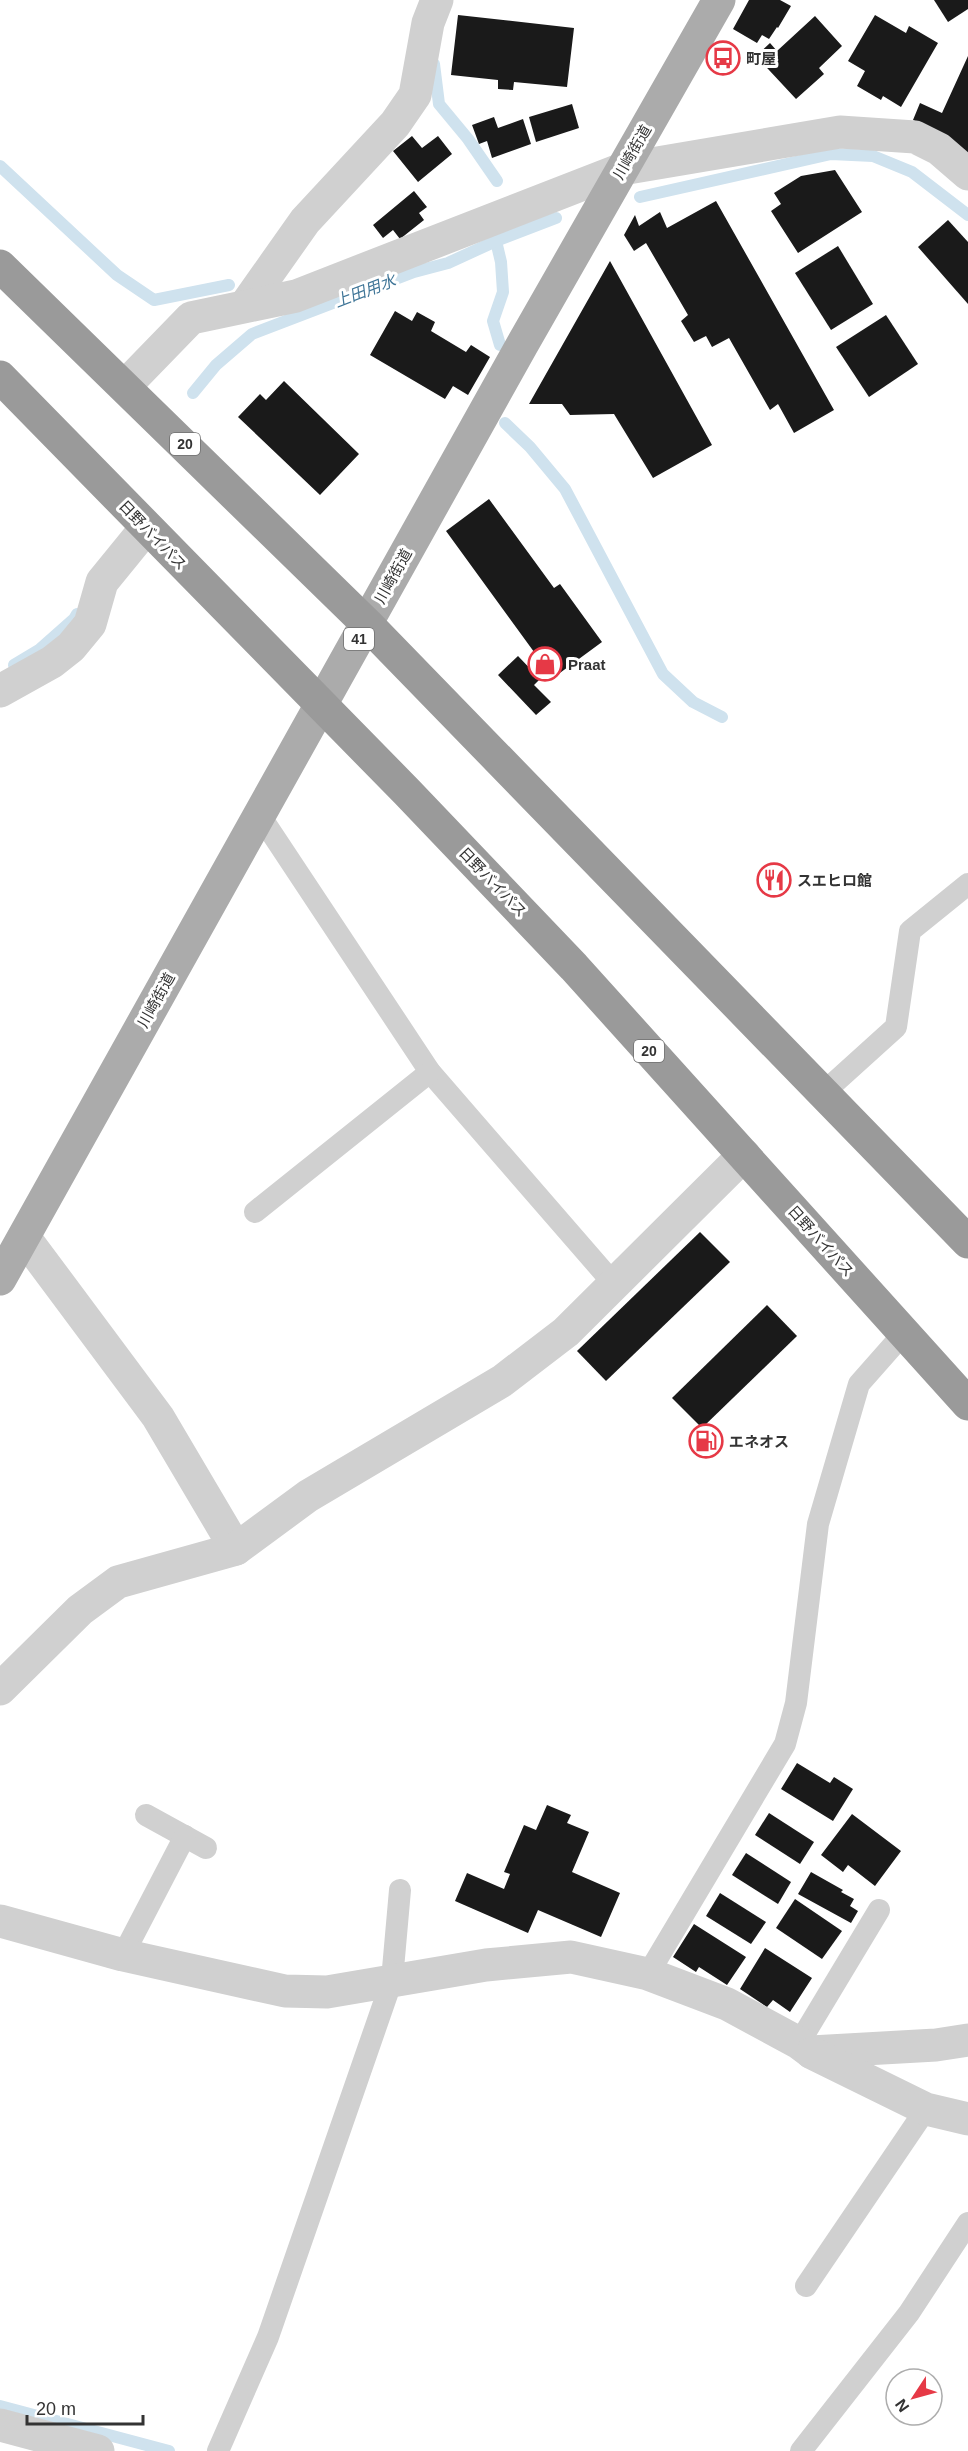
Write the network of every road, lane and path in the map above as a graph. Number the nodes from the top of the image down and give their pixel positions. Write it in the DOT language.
graph roads {
  1 [pos="437,0"];
  2 [pos="719,0"];
  3 [pos="622,169"];
  4 [pos="968,174"];
  5 [pos="0,266"];
  6 [pos="245,306"];
  7 [pos="0,377"];
  8 [pos="125,386"];
  9 [pos="146,528"];
  10 [pos="367,624"];
  11 [pos="0,691"];
  12 [pos="321,705"];
  13 [pos="260,814"];
  14 [pos="968,884"];
  15 [pos="430,1072"];
  16 [pos="823,1093"];
  17 [pos="744,1155"];
  18 [pos="255,1212"];
  19 [pos="24,1237"];
  20 [pos="968,1242"];
  21 [pos="0,1279"];
  22 [pos="614,1284"];
  23 [pos="904,1333"];
  24 [pos="968,1404"];
  25 [pos="236,1549"];
  26 [pos="0,1689"];
  27 [pos="146,1815"];
  28 [pos="185,1836"];
  29 [pos="206,1848"];
  30 [pos="400,1890"];
  31 [pos="879,1910"];
  32 [pos="0,1921"];
  33 [pos="123,1955"];
  34 [pos="648,1974"];
  35 [pos="392,1980"];
  36 [pos="968,2040"];
  37 [pos="805,2048"];
  38 [pos="926,2109"];
  39 [pos="968,2119"];
  40 [pos="968,2223"];
  41 [pos="806,2286"];
  42 [pos="0,2425"];
  43 [pos="63,2447"];
  44 [pos="98,2451"];
  45 [pos="218,2451"];
  46 [pos="801,2451"];
  1 -- 6 [label="street"];
  2 -- 3 [label="main road, 川崎街道 / 41"];
  3 -- 4 [label="street"];
  3 -- 6 [label="street"];
  3 -- 10 [label="main road, 川崎街道 / 41"];
  5 -- 8 [label="highway, 20"];
  6 -- 8 [label="street"];
  7 -- 9 [label="highway, 日野バイパス / 20"];
  8 -- 10 [label="highway, 20"];
  9 -- 11 [label="street"];
  9 -- 12 [label="highway, 日野バイパス / 20"];
  10 -- 12 [label="main road, 川崎街道 / 41"];
  10 -- 16 [label="highway, 20"];
  12 -- 13 [label="main road, 川崎街道 / 41"];
  12 -- 17 [label="highway, 日野バイパス / 20"];
  13 -- 15 [label="lane"];
  13 -- 19 [label="main road, 川崎街道 / 41"];
  14 -- 16 [label="lane"];
  15 -- 18 [label="lane"];
  15 -- 22 [label="lane"];
  16 -- 20 [label="highway, 20"];
  17 -- 22 [label="street"];
  17 -- 23 [label="highway, 日野バイパス / 20"];
  19 -- 21 [label="main road, 川崎街道 / 41"];
  19 -- 25 [label="street"];
  22 -- 25 [label="street"];
  23 -- 24 [label="highway, 日野バイパス / 20"];
  23 -- 34 [label="lane"];
  25 -- 26 [label="street"];
  27 -- 28 [label="lane"];
  28 -- 29 [label="lane"];
  28 -- 33 [label="lane"];
  30 -- 35 [label="lane"];
  31 -- 37 [label="lane"];
  32 -- 33 [label="street"];
  33 -- 35 [label="street"];
  34 -- 35 [label="street"];
  34 -- 37 [label="street"];
  35 -- 45 [label="lane"];
  36 -- 37 [label="street"];
  37 -- 38 [label="street"];
  38 -- 39 [label="street"];
  38 -- 41 [label="lane"];
  40 -- 46 [label="lane"];
  42 -- 43 [label="street"];
  43 -- 44 [label="street"];
}
